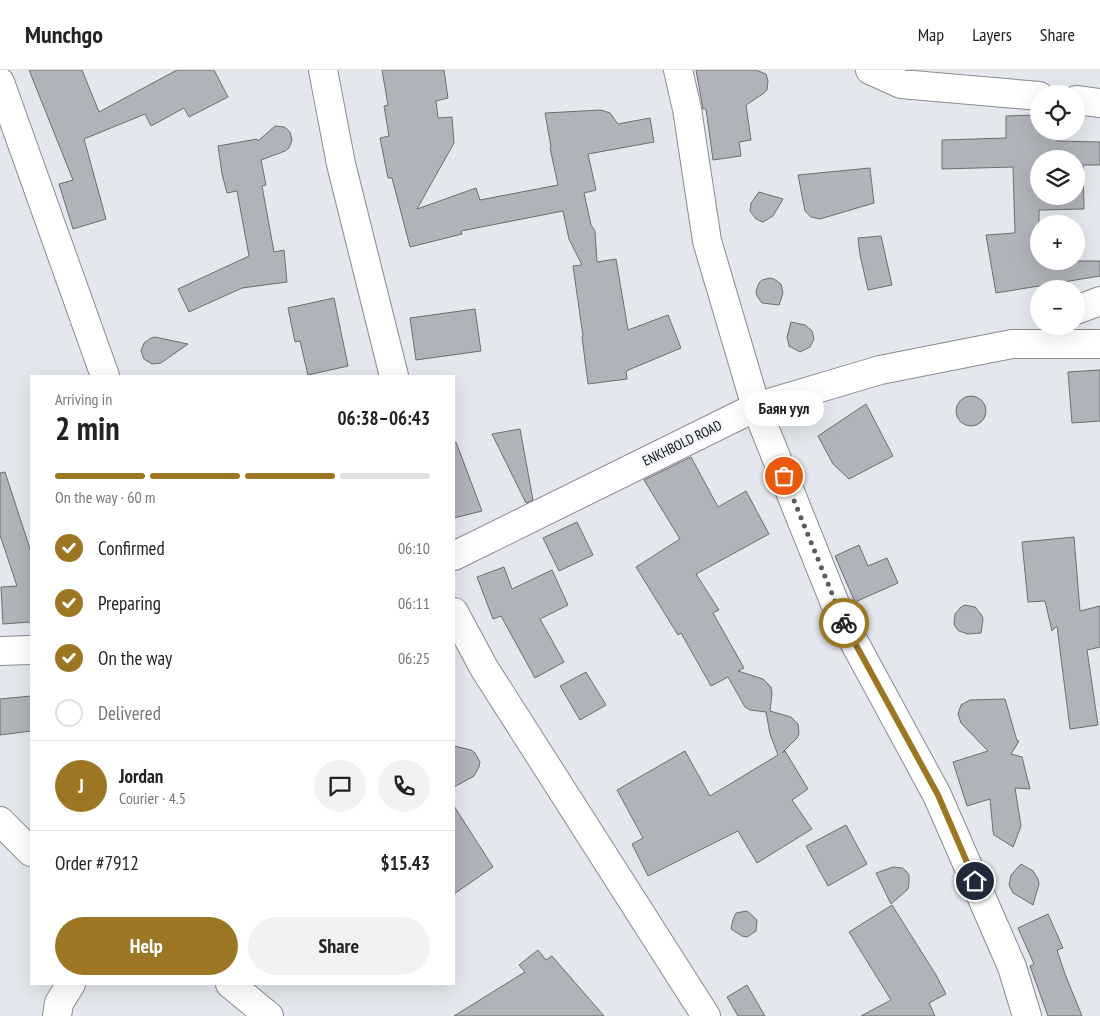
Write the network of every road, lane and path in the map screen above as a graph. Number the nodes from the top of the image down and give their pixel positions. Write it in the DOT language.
graph roads {
  1 [pos="323,70"];
  2 [pos="678,70"];
  3 [pos="870,70"];
  4 [pos="0,82"];
  5 [pos="1030,95"];
  6 [pos="1085,101"];
  7 [pos="1100,102"];
  8 [pos="1100,300"];
  9 [pos="1085,306"];
  10 [pos="1030,333"];
  11 [pos="1012,344"];
  12 [pos="1100,344"];
  13 [pos="105,375"];
  14 [pos="394,375"];
  15 [pos="756,407"];
  16 [pos="455,556"];
  17 [pos="455,614"];
  18 [pos="30,650"];
  19 [pos="0,651"];
  20 [pos="0,821"];
  21 [pos="30,851"];
  22 [pos="70,985"];
  23 [pos="231,985"];
  24 [pos="57,1016"];
  25 [pos="269,1016"];
  26 [pos="706,1016"];
  27 [pos="1027,1016"];
  1 -- 14 [label="street"];
  2 -- 15 [label="street"];
  3 -- 5 [label="street"];
  4 -- 13 [label="street"];
  6 -- 7 [label="street"];
  8 -- 9 [label="street"];
  10 -- 11 [label="street"];
  11 -- 12 [label="street, ENKHBOLD ROAD"];
  11 -- 15 [label="street, ENKHBOLD ROAD"];
  15 -- 16 [label="street, ENKHBOLD ROAD"];
  15 -- 27 [label="street"];
  17 -- 26 [label="street"];
  18 -- 19 [label="street"];
  20 -- 21 [label="street"];
  22 -- 24 [label="street"];
  23 -- 25 [label="street"];
}
